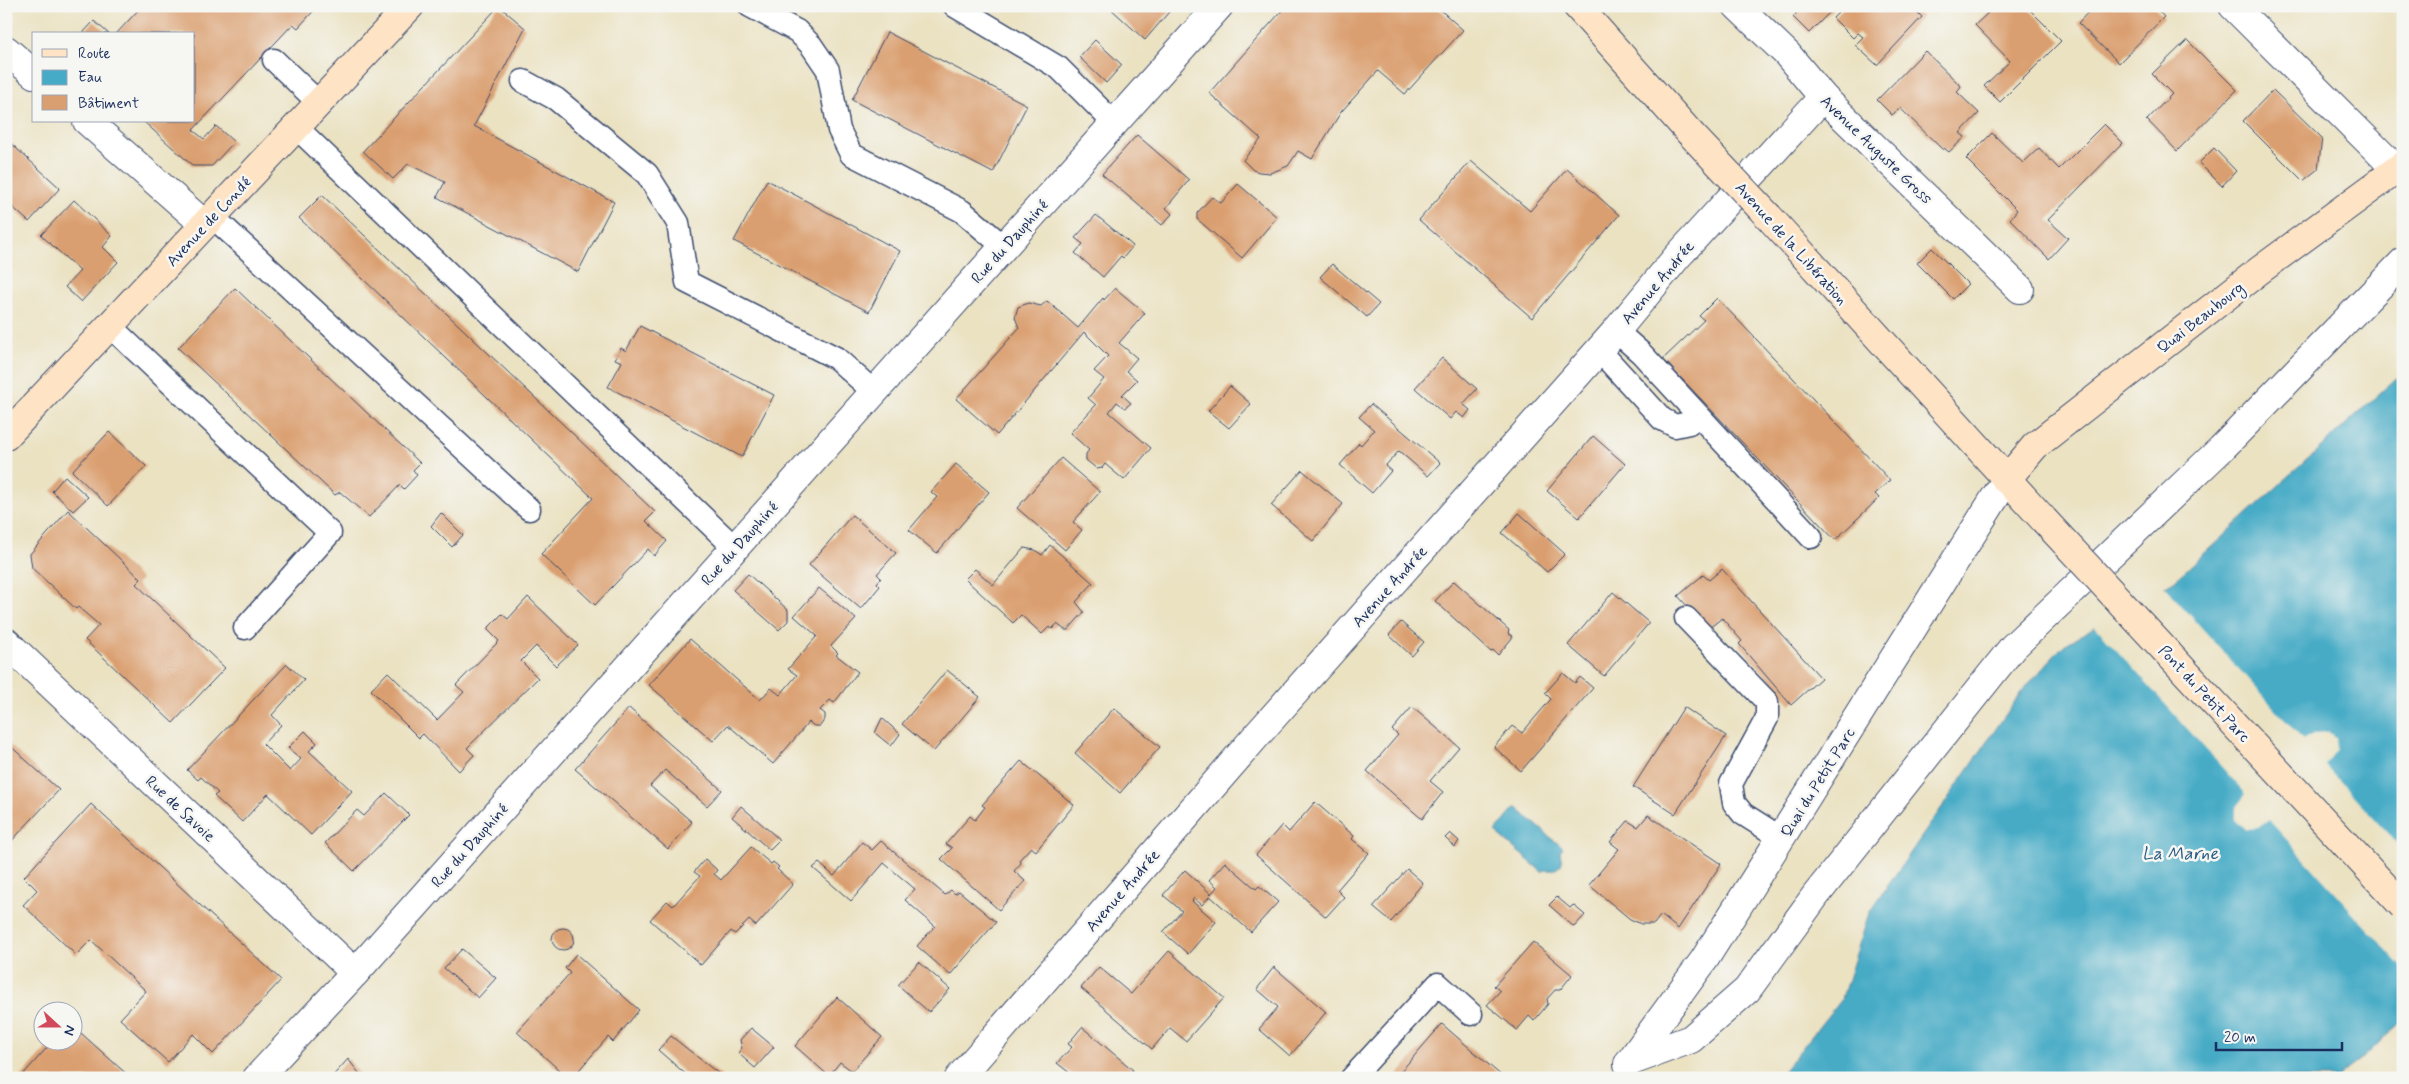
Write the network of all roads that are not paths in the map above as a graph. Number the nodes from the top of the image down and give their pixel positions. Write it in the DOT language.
graph roads {
  1 [pos="410,6"];
  2 [pos="750,6"];
  3 [pos="955,6"];
  4 [pos="1219,6"];
  5 [pos="1577,6"];
  6 [pos="1737,6"];
  7 [pos="2233,6"];
  8 [pos="6,50"];
  9 [pos="274,60"];
  10 [pos="32,72"];
  11 [pos="523,81"];
  12 [pos="1823,97"];
  13 [pos="319,103"];
  14 [pos="88,122"];
  15 [pos="1114,123"];
  16 [pos="296,127"];
  17 [pos="2400,168"];
  18 [pos="208,220"];
  19 [pos="1004,247"];
  20 [pos="2403,262"];
  21 [pos="2020,289"];
  22 [pos="111,327"];
  23 [pos="1607,341"];
  24 [pos="874,392"];
  25 [pos="1689,423"];
  26 [pos="6,436"];
  27 [pos="2006,480"];
  28 [pos="529,509"];
  29 [pos="1811,536"];
  30 [pos="735,548"];
  31 [pos="1686,618"];
  32 [pos="245,628"];
  33 [pos="6,642"];
  34 [pos="1781,838"];
  35 [pos="2403,906"];
  36 [pos="355,973"];
  37 [pos="1471,1014"];
  38 [pos="1624,1070"];
  39 [pos="257,1078"];
  40 [pos="959,1078"];
  41 [pos="1352,1078"];
  1 -- 13 [label="main road, Avenue de Condé"];
  2 -- 19 [label="lane"];
  3 -- 15 [label="lane"];
  4 -- 15 [label="street, Rue du Dauphiné"];
  5 -- 27 [label="main road, Avenue de la Libération, bridge"];
  6 -- 12 [label="street, Avenue Auguste Gross"];
  7 -- 17 [label="street"];
  8 -- 10 [label="street"];
  9 -- 13 [label="lane"];
  11 -- 24 [label="lane"];
  12 -- 21 [label="street, Avenue Auguste Gross"];
  12 -- 23 [label="street, Avenue Andrée"];
  13 -- 16 [label="main road, Avenue de Condé"];
  14 -- 18 [label="street"];
  15 -- 19 [label="street, Rue du Dauphiné"];
  16 -- 18 [label="main road, Avenue de Condé"];
  16 -- 30 [label="lane"];
  17 -- 27 [label="main road, Quai Beaubourg"];
  18 -- 22 [label="main road, Avenue de Condé"];
  18 -- 28 [label="lane"];
  19 -- 24 [label="street, Rue du Dauphiné"];
  20 -- 38 [label="street"];
  22 -- 26 [label="main road, Avenue de Condé"];
  22 -- 32 [label="lane"];
  23 -- 25 [label="lane"];
  23 -- 29 [label="lane"];
  23 -- 40 [label="street, Avenue Andrée"];
  24 -- 30 [label="street, Rue du Dauphiné"];
  27 -- 34 [label="street, Quai du Petit Parc"];
  27 -- 35 [label="main road, Pont du Petit Parc, bridge"];
  30 -- 36 [label="street, Rue du Dauphiné"];
  31 -- 34 [label="lane"];
  33 -- 36 [label="street, Rue de Savoie"];
  34 -- 38 [label="street, Quai du Petit Parc"];
  36 -- 39 [label="street, Rue du Dauphiné"];
  37 -- 41 [label="lane"];
}
